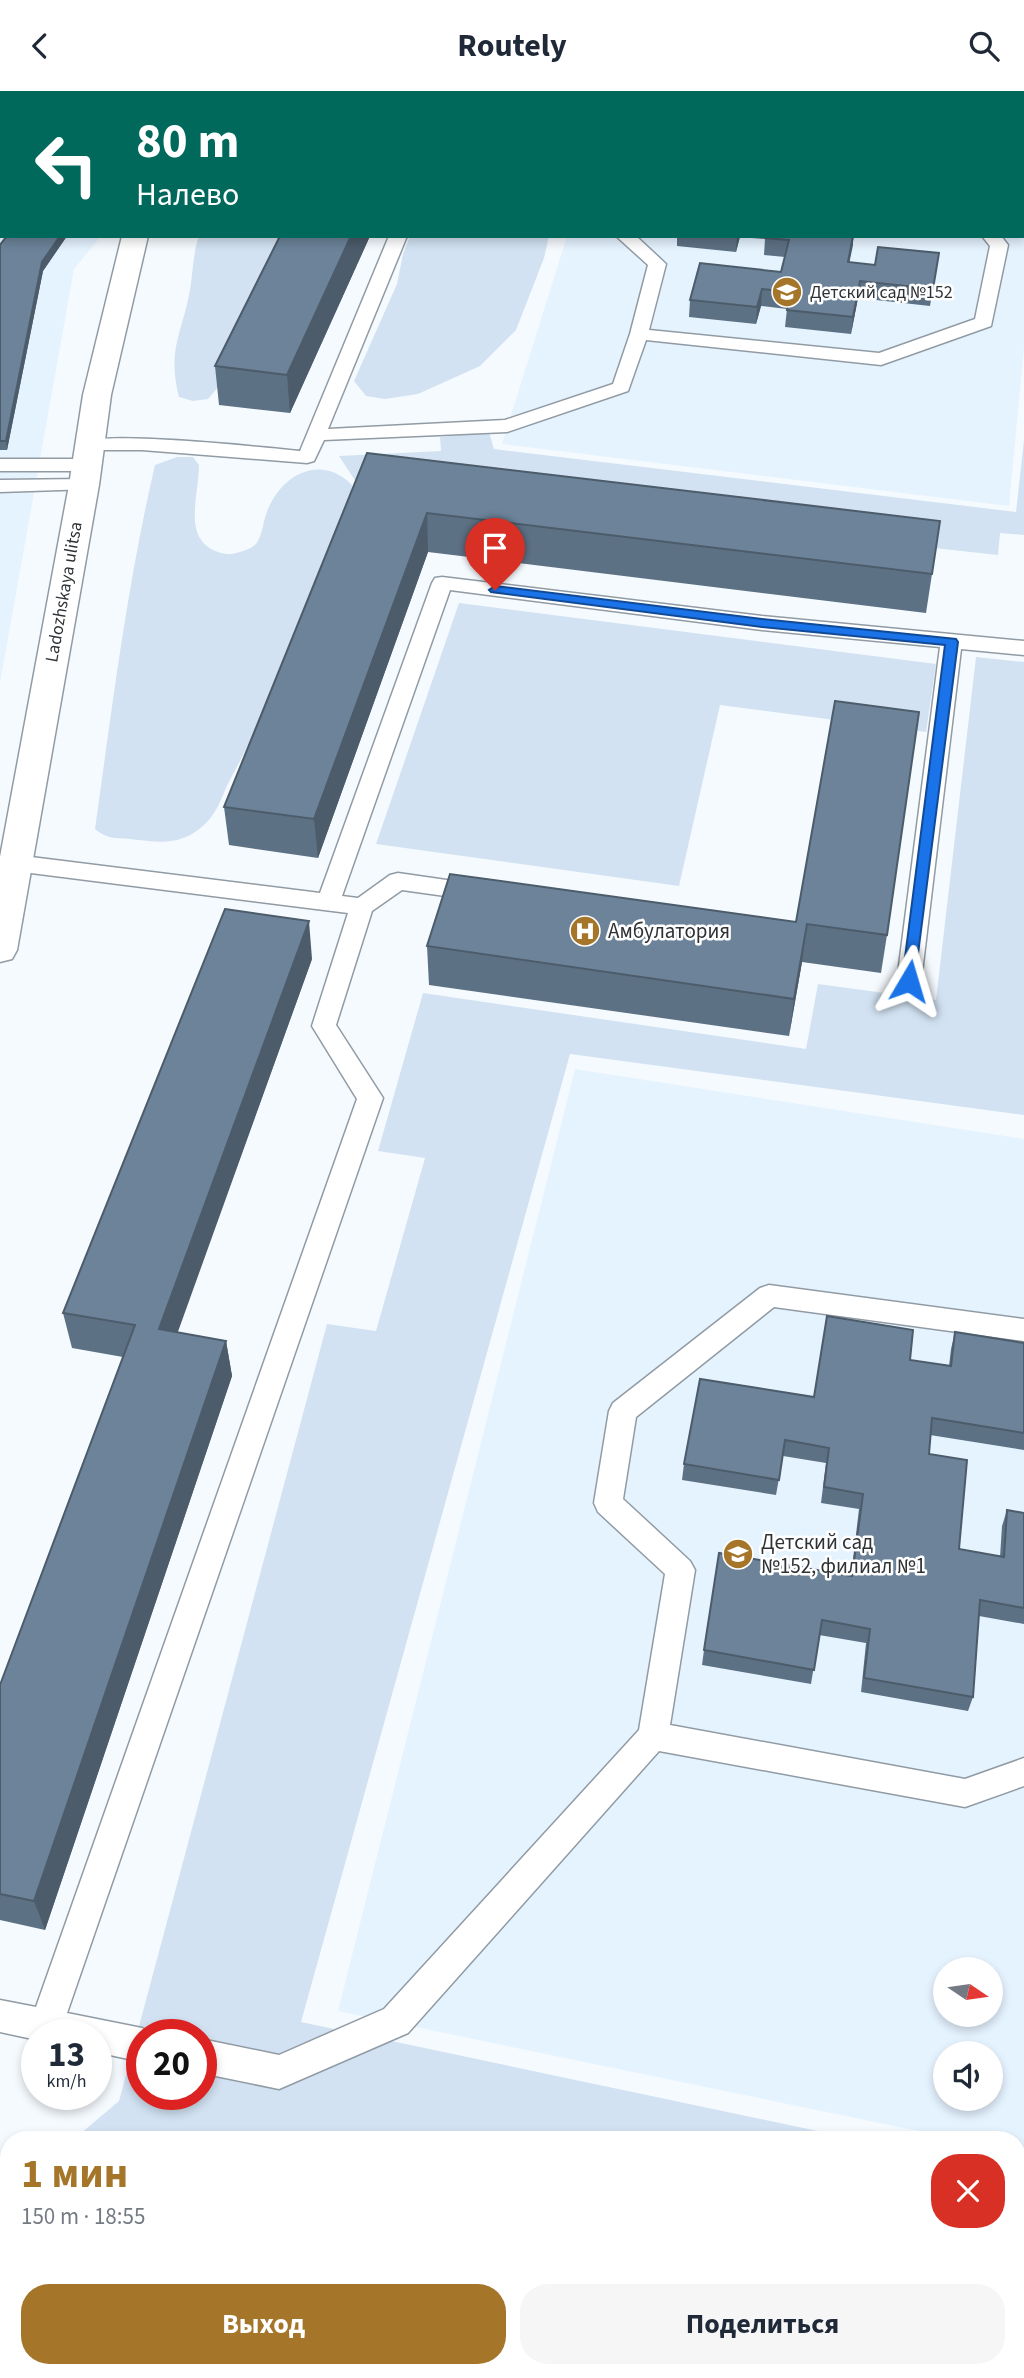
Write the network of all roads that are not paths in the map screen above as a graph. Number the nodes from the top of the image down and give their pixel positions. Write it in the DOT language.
graph roads {
  1 [pos="135,238"];
  2 [pos="397,238"];
  3 [pos="627,238"];
  4 [pos="993,238"];
  5 [pos="639,334"];
  6 [pos="316,435"];
  7 [pos="0,465"];
  8 [pos="87,465"];
  9 [pos="0,486"];
  10 [pos="951,642"];
  11 [pos="1024,648"];
  12 [pos="15,863"];
  13 [pos="502,896"];
  14 [pos="329,901"];
  15 [pos="362,907"];
  16 [pos="0,950"];
  17 [pos="909,981"];
  18 [pos="1024,1330"];
  19 [pos="653,1736"];
  20 [pos="1024,1772"];
  21 [pos="0,2016"];
  22 [pos="48,2019"];
  23 [pos="21,2020"];
  24 [pos="217,2059"];
  1 -- 8 [label="street, Ladozhskaya ulitsa"];
  2 -- 6 [label="lane"];
  3 -- 5 [label="lane"];
  4 -- 5 [label="lane"];
  5 -- 6 [label="lane"];
  6 -- 8 [label="lane"];
  7 -- 8 [label="lane"];
  8 -- 9 [label="lane"];
  8 -- 12 [label="street, Ladozhskaya ulitsa"];
  10 -- 11 [label="lane"];
  10 -- 14 [label="lane"];
  10 -- 17 [label="lane"];
  12 -- 14 [label="lane"];
  12 -- 16 [label="street, Ladozhskaya ulitsa"];
  13 -- 15 [label="lane"];
  14 -- 15 [label="lane"];
  15 -- 22 [label="lane"];
  18 -- 19 [label="lane"];
  19 -- 20 [label="lane"];
  19 -- 24 [label="lane"];
  21 -- 23 [label="lane"];
}
